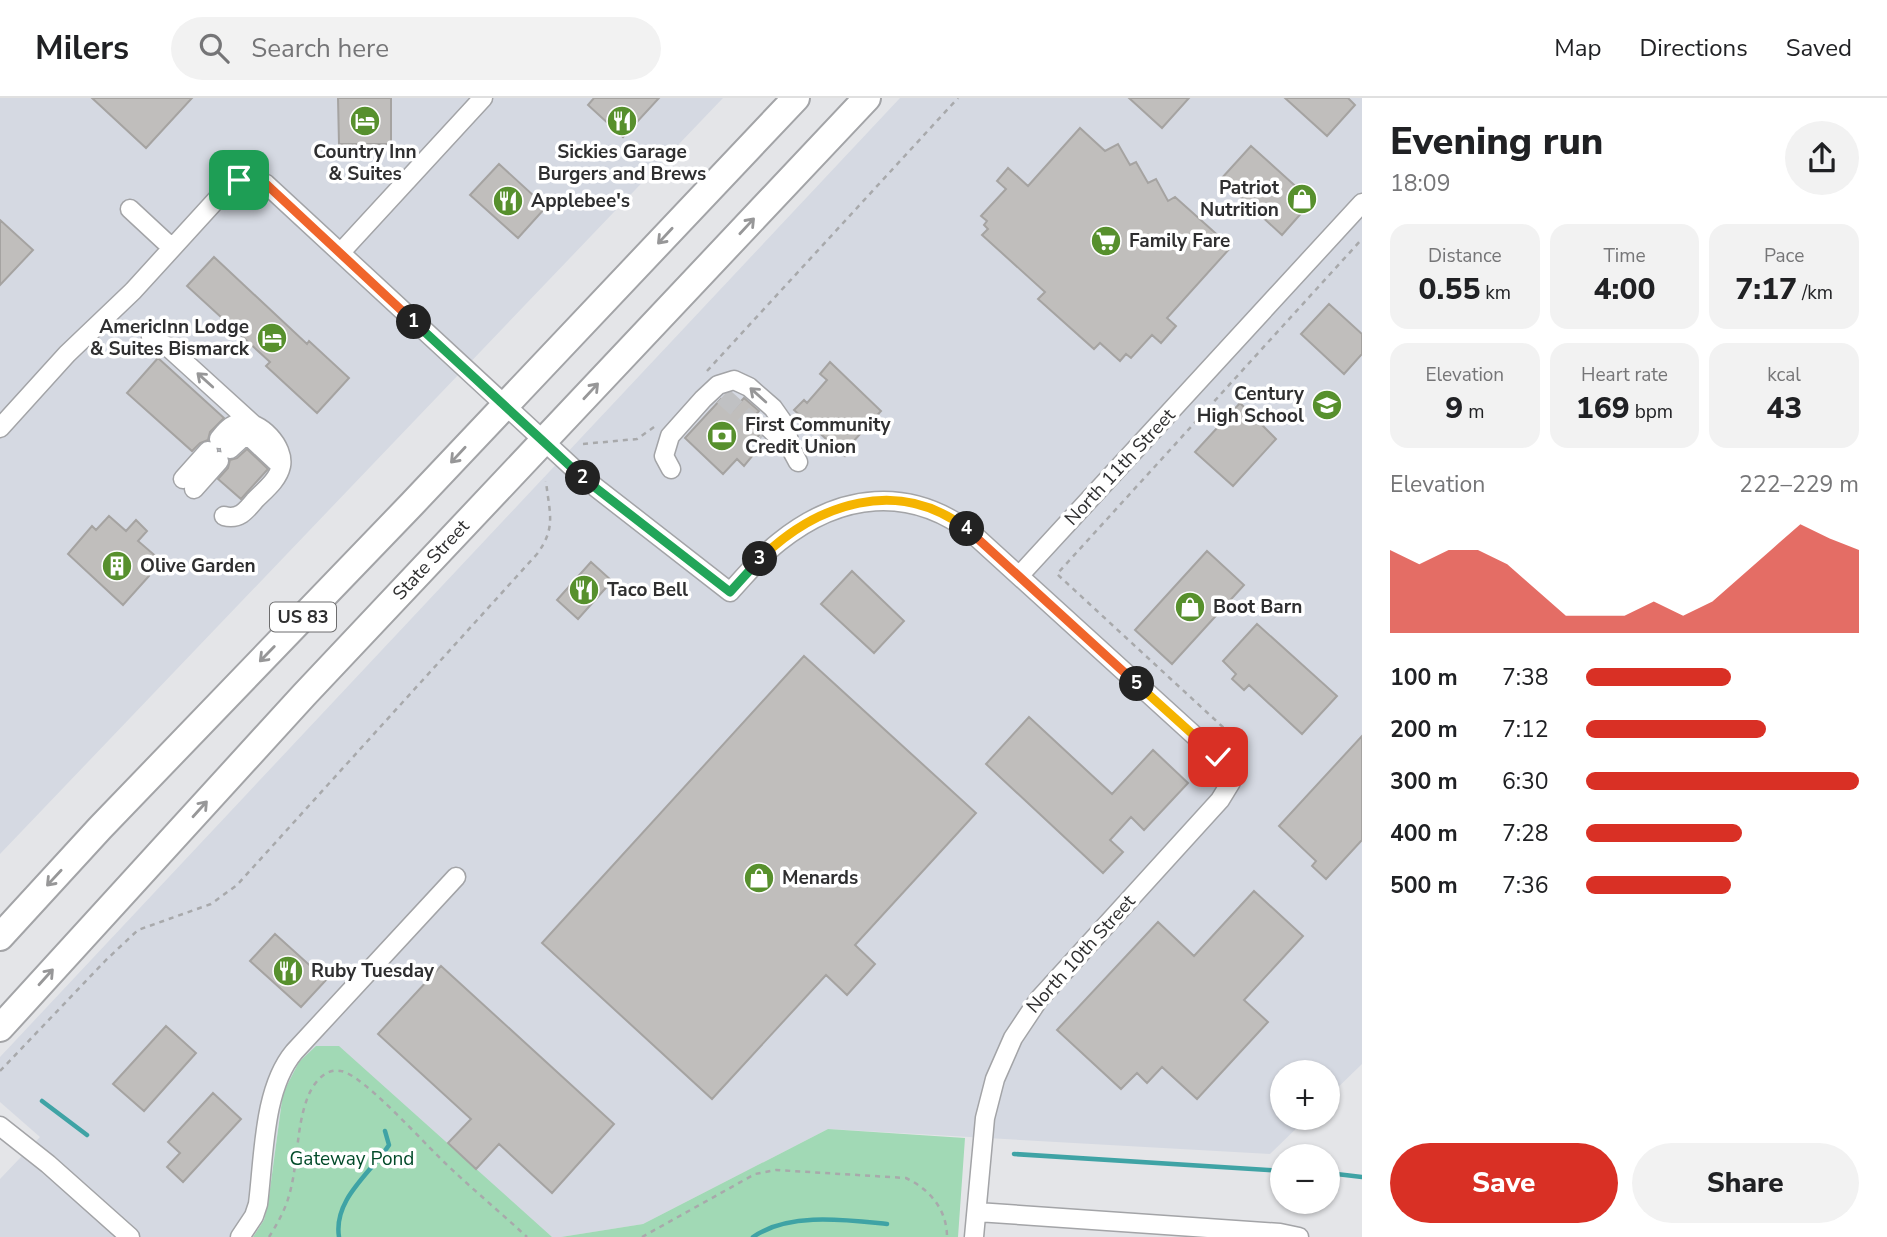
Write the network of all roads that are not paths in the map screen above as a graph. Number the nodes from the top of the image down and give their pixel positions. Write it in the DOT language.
graph roads {
  1 [pos="483,98"];
  2 [pos="796,98"];
  3 [pos="867,98"];
  4 [pos="1362,203"];
  5 [pos="130,209"];
  6 [pos="172,248"];
  7 [pos="341,252"];
  8 [pos="151,337"];
  9 [pos="727,394"];
  10 [pos="703,399"];
  11 [pos="505,405"];
  12 [pos="255,426"];
  13 [pos="0,428"];
  14 [pos="768,432"];
  15 [pos="544,441"];
  16 [pos="219,450"];
  17 [pos="282,463"];
  18 [pos="671,469"];
  19 [pos="188,484"];
  20 [pos="224,516"];
  21 [pos="1019,576"];
  22 [pos="456,877"];
  23 [pos="0,937"];
  24 [pos="0,1028"];
  25 [pos="0,1126"];
  26 [pos="977,1212"];
  27 [pos="130,1237"];
  28 [pos="240,1237"];
  29 [pos="974,1237"];
  30 [pos="1299,1237"];
  1 -- 7 [label="street"];
  2 -- 11 [label="highway, US 83, one-way"];
  15 -- 3 [label="highway, State Street / US 83, one-way"];
  4 -- 21 [label="street, North 11th Street"];
  5 -- 6 [label="street"];
  6 -- 7 [label="street"];
  6 -- 13 [label="street"];
  7 -- 11 [label="street"];
  12 -- 8 [label="street, one-way"];
  9 -- 10 [label="street"];
  14 -- 10 [label="street, one-way"];
  10 -- 18 [label="street"];
  11 -- 15 [label="street"];
  11 -- 23 [label="highway, US 83, one-way"];
  12 -- 16 [label="street"];
  12 -- 17 [label="street"];
  15 -- 21 [label="street"];
  24 -- 15 [label="highway, State Street / US 83, one-way"];
  16 -- 17 [label="street"];
  16 -- 19 [label="street"];
  17 -- 20 [label="street"];
  21 -- 26 [label="street, North 10th Street"];
  22 -- 28 [label="street"];
  25 -- 27 [label="street"];
  26 -- 29 [label="street, North 10th Street"];
  26 -- 30 [label="street"];
}
